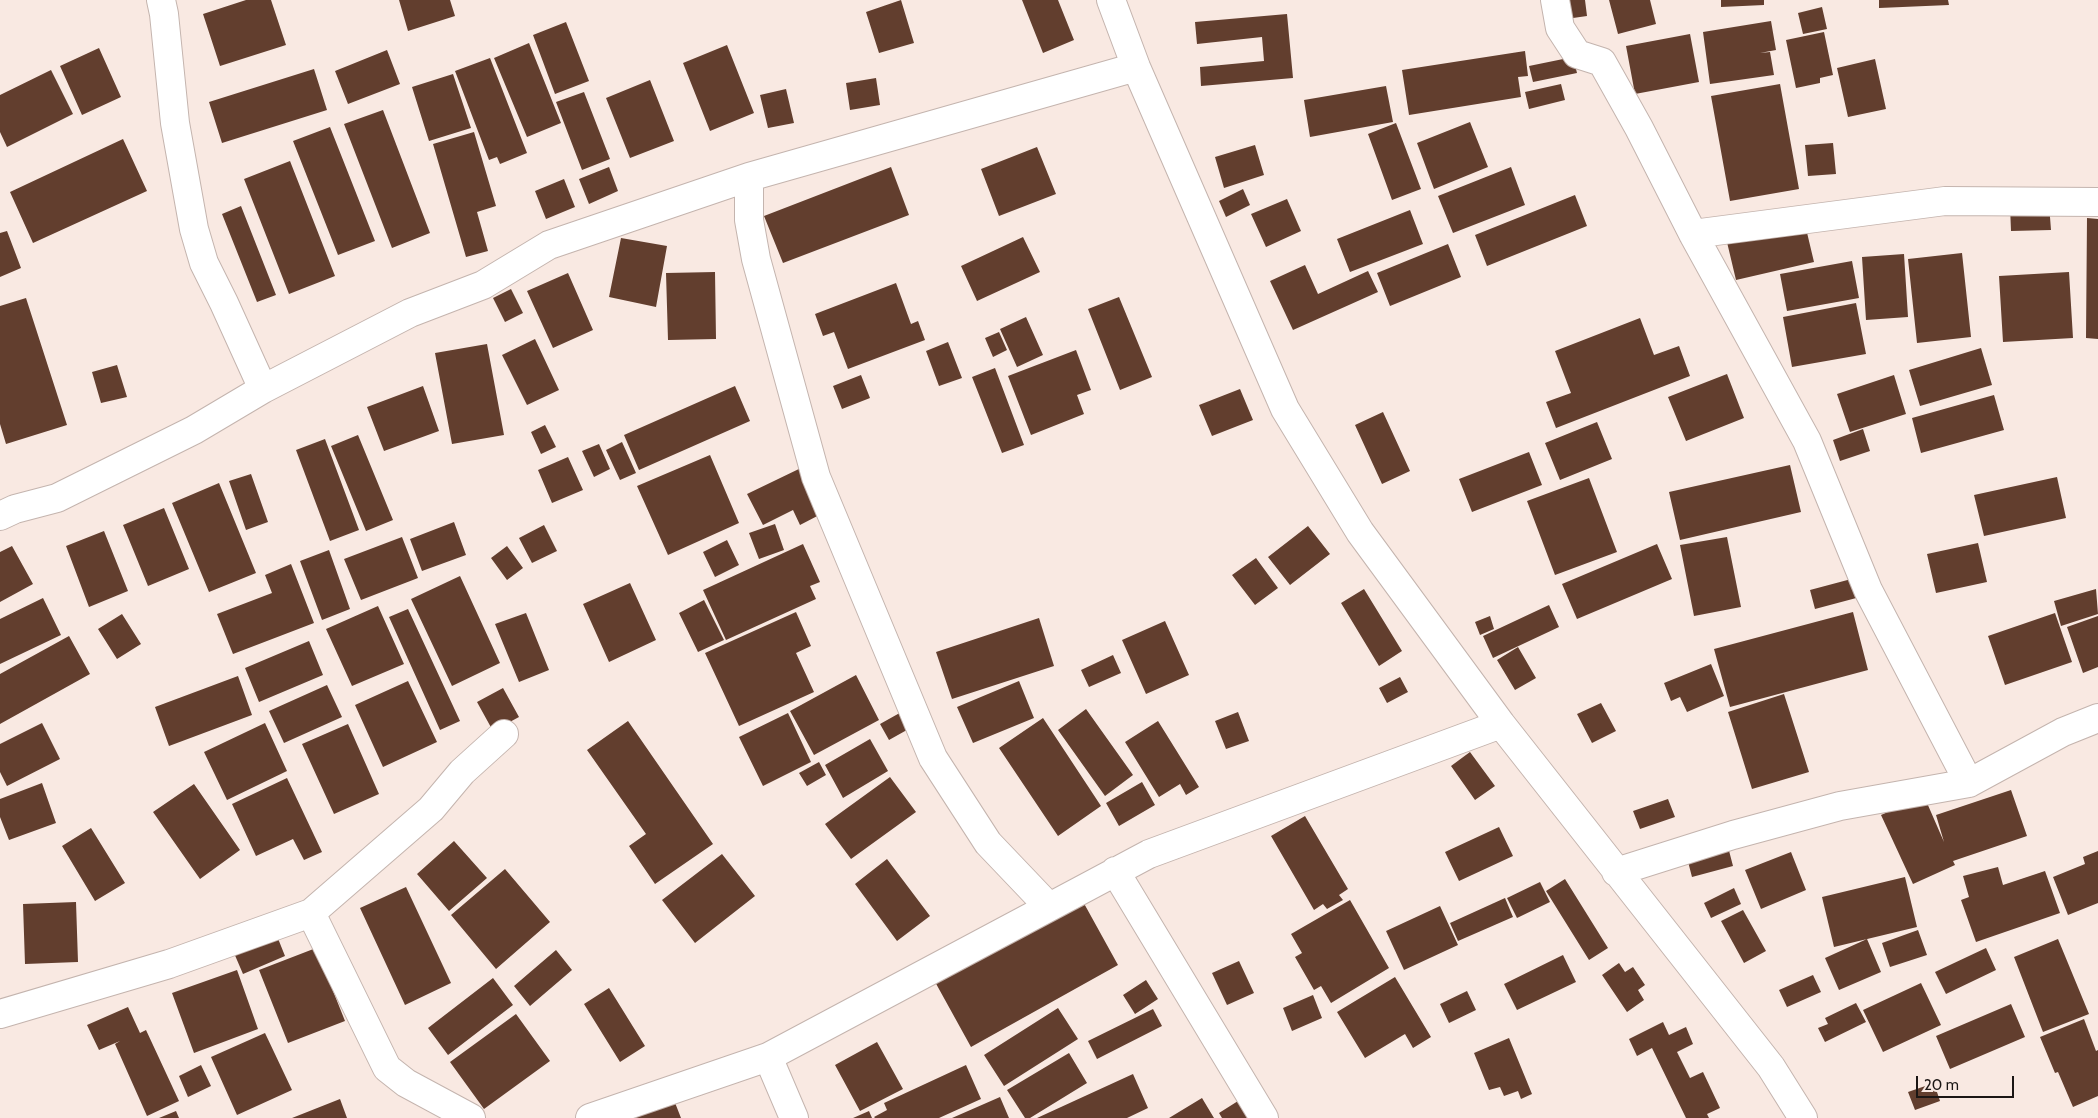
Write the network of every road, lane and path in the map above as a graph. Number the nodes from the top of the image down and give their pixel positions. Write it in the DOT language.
graph roads {
  1 [pos="161,0"];
  2 [pos="1111,0"];
  3 [pos="1555,0"];
  4 [pos="1136,67"];
  5 [pos="749,177"];
  6 [pos="2098,202"];
  7 [pos="1693,234"];
  8 [pos="263,389"];
  9 [pos="5,506"];
  10 [pos="2098,718"];
  11 [pos="1501,724"];
  12 [pos="504,734"];
  13 [pos="1969,783"];
  14 [pos="1115,871"];
  15 [pos="1616,872"];
  16 [pos="1048,907"];
  17 [pos="311,913"];
  18 [pos="0,1014"];
  19 [pos="768,1057"];
  20 [pos="471,1118"];
  21 [pos="590,1118"];
  22 [pos="794,1118"];
  23 [pos="1264,1118"];
  24 [pos="1803,1118"];
  1 -- 8 [label="street"];
  2 -- 4 [label="street"];
  3 -- 7 [label="street"];
  4 -- 5 [label="street"];
  4 -- 11 [label="street"];
  5 -- 8 [label="street"];
  5 -- 16 [label="street"];
  6 -- 7 [label="street"];
  7 -- 13 [label="street"];
  8 -- 9 [label="street"];
  10 -- 13 [label="street"];
  11 -- 14 [label="street"];
  11 -- 15 [label="street"];
  12 -- 17 [label="street"];
  13 -- 15 [label="street"];
  14 -- 16 [label="street"];
  14 -- 23 [label="street"];
  15 -- 24 [label="street"];
  16 -- 19 [label="street"];
  17 -- 18 [label="street"];
  17 -- 20 [label="street"];
  19 -- 21 [label="street"];
  19 -- 22 [label="street"];
}
